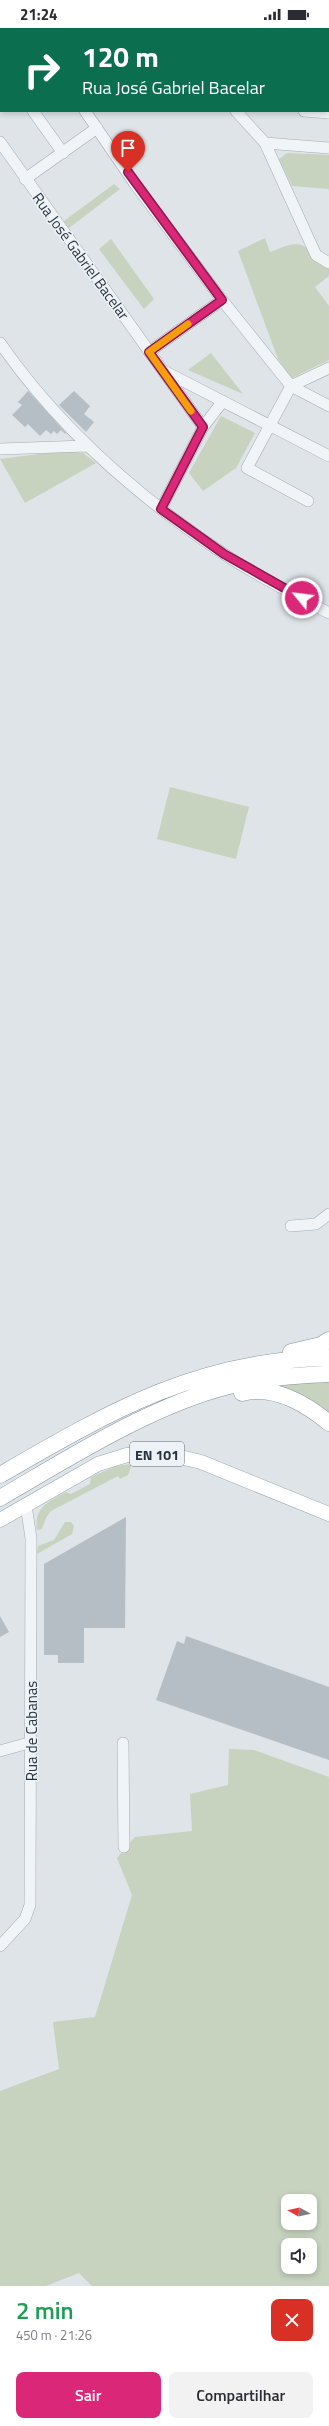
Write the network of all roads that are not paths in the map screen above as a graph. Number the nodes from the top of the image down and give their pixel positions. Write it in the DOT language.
graph roads {
  1 [pos="35,112"];
  2 [pos="86,112"];
  3 [pos="237,112"];
  4 [pos="316,112"];
  5 [pos="329,113"];
  6 [pos="97,128"];
  7 [pos="0,142"];
  8 [pos="265,143"];
  9 [pos="329,148"];
  10 [pos="63,153"];
  11 [pos="25,179"];
  12 [pos="329,263"];
  13 [pos="222,300"];
  14 [pos="0,343"];
  15 [pos="149,352"];
  16 [pos="329,368"];
  17 [pos="161,370"];
  18 [pos="291,386"];
  19 [pos="223,401"];
  20 [pos="329,406"];
  21 [pos="203,427"];
  22 [pos="269,427"];
  23 [pos="86,446"];
  24 [pos="0,449"];
  25 [pos="329,456"];
  26 [pos="308,501"];
  27 [pos="161,509"];
  28 [pos="329,614"];
  29 [pos="329,1214"];
  30 [pos="291,1226"];
  31 [pos="329,1340"];
  32 [pos="329,1358"];
  33 [pos="260,1363"];
  34 [pos="329,1374"];
  35 [pos="156,1414"];
  36 [pos="329,1423"];
  37 [pos="0,1475"];
  38 [pos="0,1498"];
  39 [pos="26,1505"];
  40 [pos="326,1510"];
  41 [pos="0,1520"];
  42 [pos="32,1742"];
  43 [pos="123,1743"];
  44 [pos="0,1751"];
  45 [pos="124,1847"];
  46 [pos="0,1946"];
  1 -- 10 [label="street"];
  2 -- 6 [label="street"];
  3 -- 8 [label="street"];
  4 -- 5 [label="street"];
  6 -- 10 [label="street"];
  6 -- 13 [label="street"];
  7 -- 11 [label="street, Rua José Gabriel Bacelar"];
  8 -- 9 [label="street"];
  8 -- 12 [label="street"];
  10 -- 11 [label="street"];
  11 -- 15 [label="street, Rua José Gabriel Bacelar"];
  13 -- 15 [label="street"];
  13 -- 18 [label="street"];
  14 -- 23 [label="street"];
  15 -- 17 [label="street, Rua José Gabriel Bacelar"];
  16 -- 18 [label="street"];
  17 -- 19 [label="street, Rua José Gabriel Bacelar"];
  17 -- 21 [label="street, Rua José Gabriel Bacelar"];
  18 -- 20 [label="street"];
  18 -- 22 [label="street"];
  19 -- 21 [label="street"];
  19 -- 22 [label="street, Rua José Gabriel Bacelar"];
  21 -- 27 [label="street"];
  22 -- 25 [label="street, Rua José Gabriel Bacelar"];
  22 -- 26 [label="street"];
  23 -- 24 [label="street"];
  23 -- 27 [label="street"];
  27 -- 28 [label="street"];
  29 -- 30 [label="street"];
  31 -- 33 [label="highway"];
  32 -- 33 [label="highway"];
  33 -- 37 [label="highway"];
  34 -- 35 [label="highway, EN 101"];
  35 -- 36 [label="highway"];
  35 -- 38 [label="highway, EN 101"];
  39 -- 40 [label="main road, EN 101"];
  39 -- 41 [label="main road, EN 101"];
  39 -- 42 [label="street, Rua de Cabanas"];
  42 -- 44 [label="street"];
  42 -- 46 [label="street, Rua de Cabanas"];
  43 -- 45 [label="street"];
}
